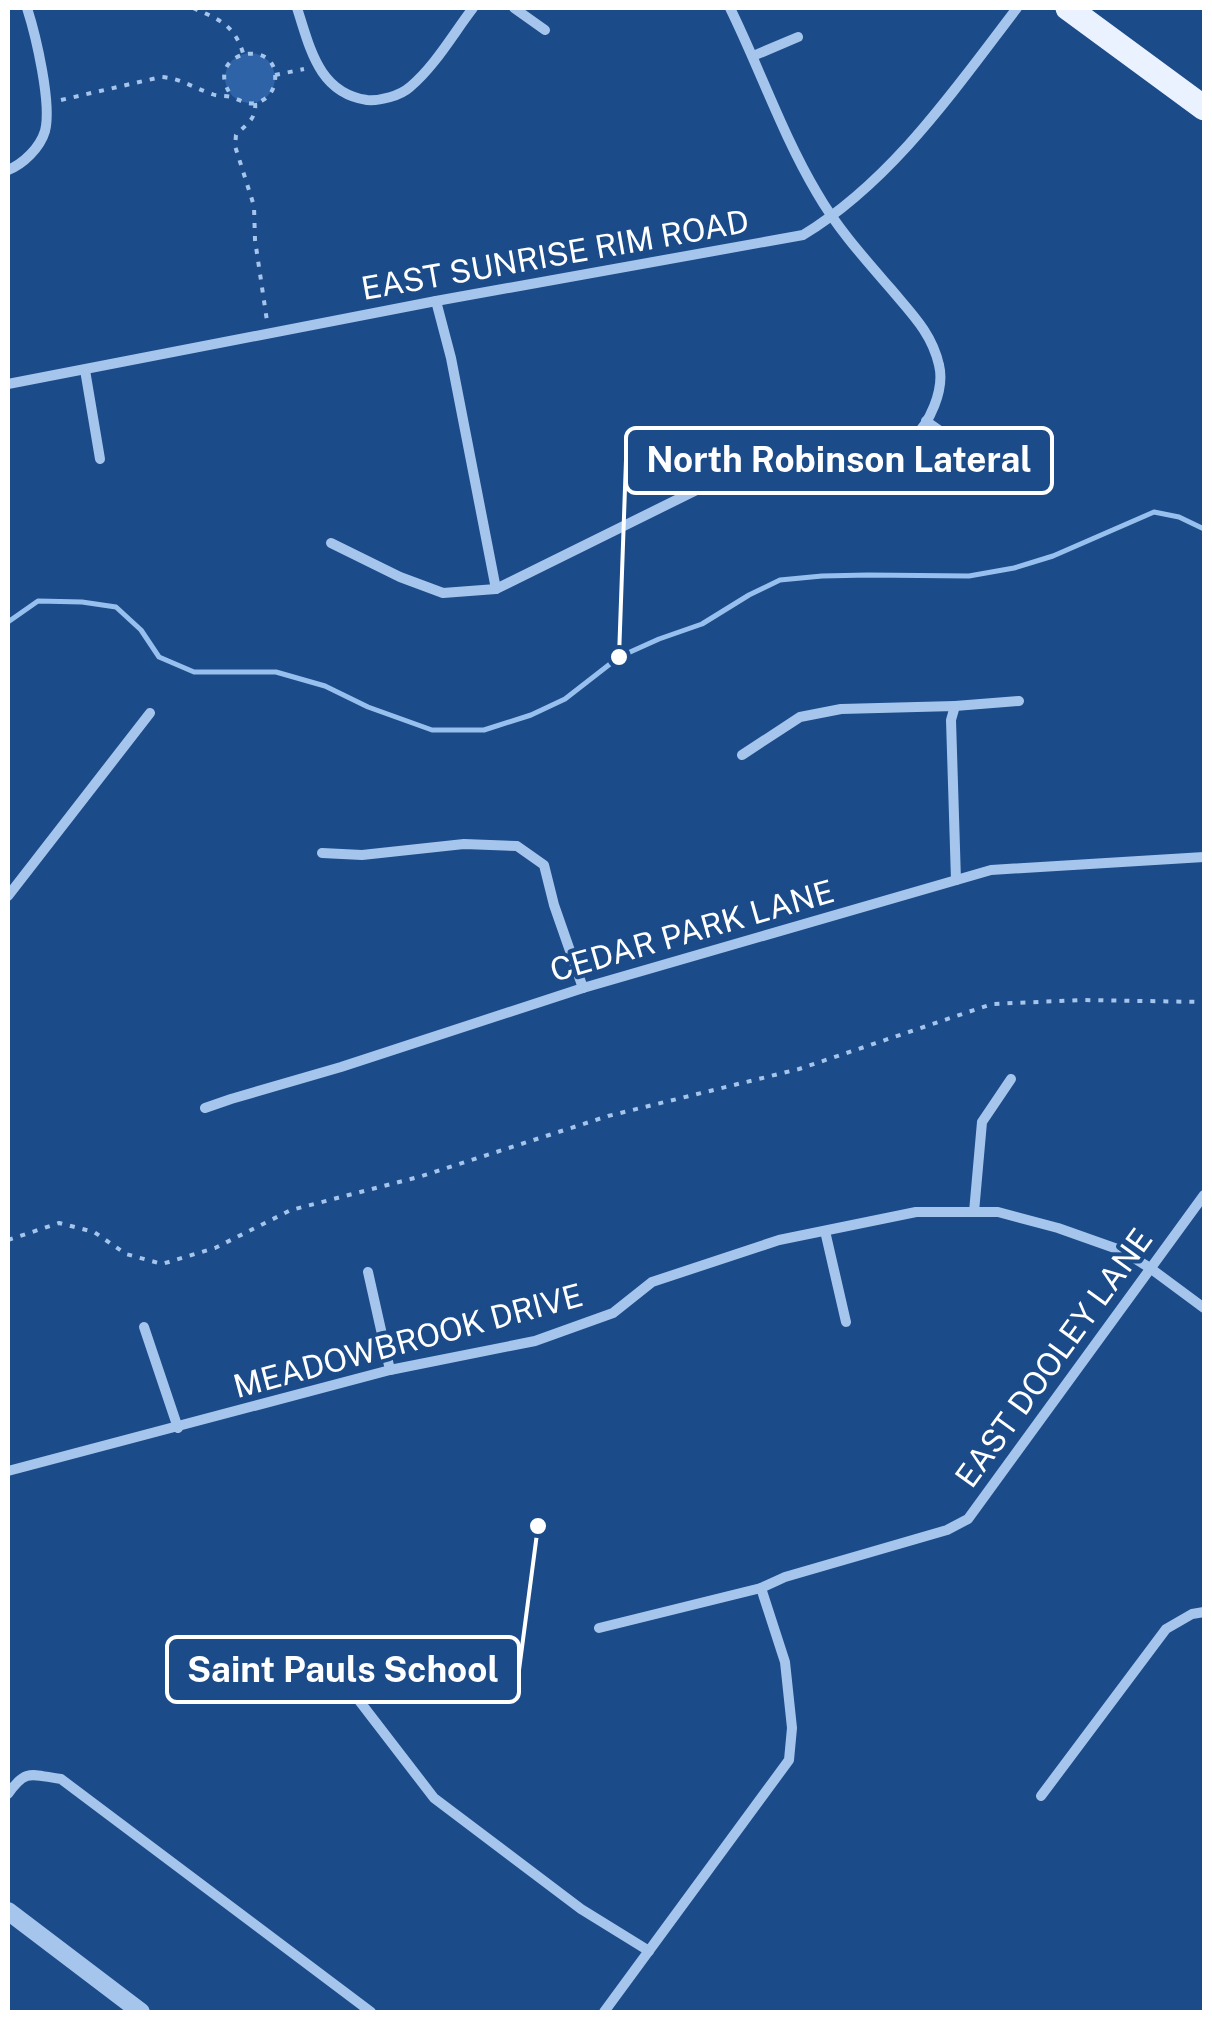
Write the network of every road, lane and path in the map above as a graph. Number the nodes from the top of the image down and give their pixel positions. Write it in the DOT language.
graph roads {
  1 [pos="27,8"];
  2 [pos="193,8"];
  3 [pos="296,8"];
  4 [pos="473,8"];
  5 [pos="514,8"];
  6 [pos="730,8"];
  7 [pos="1017,8"];
  8 [pos="1068,8"];
  9 [pos="544,30"];
  10 [pos="798,37"];
  11 [pos="243,53"];
  12 [pos="754,56"];
  13 [pos="316,64"];
  14 [pos="275,76"];
  15 [pos="231,95"];
  16 [pos="47,103"];
  17 [pos="255,103"];
  18 [pos="1204,108"];
  19 [pos="8,170"];
  20 [pos="833,218"];
  21 [pos="436,301"];
  22 [pos="268,334"];
  23 [pos="86,370"];
  24 [pos="8,384"];
  25 [pos="926,420"];
  26 [pos="953,440"];
  27 [pos="100,459"];
  28 [pos="330,543"];
  29 [pos="496,589"];
  30 [pos="1020,701"];
  31 [pos="955,706"];
  32 [pos="150,713"];
  33 [pos="742,754"];
  34 [pos="322,853"];
  35 [pos="1204,857"];
  36 [pos="956,880"];
  37 [pos="8,896"];
  38 [pos="583,988"];
  39 [pos="1204,1002"];
  40 [pos="1010,1080"];
  41 [pos="205,1108"];
  42 [pos="1204,1195"];
  43 [pos="974,1212"];
  44 [pos="825,1231"];
  45 [pos="8,1240"];
  46 [pos="1150,1268"];
  47 [pos="368,1272"];
  48 [pos="1204,1308"];
  49 [pos="846,1322"];
  50 [pos="144,1327"];
  51 [pos="390,1370"];
  52 [pos="178,1428"];
  53 [pos="8,1471"];
  54 [pos="760,1588"];
  55 [pos="1204,1612"];
  56 [pos="599,1628"];
  57 [pos="344,1681"];
  58 [pos="8,1794"];
  59 [pos="1041,1796"];
  60 [pos="8,1910"];
  61 [pos="649,1951"];
  62 [pos="140,2012"];
  63 [pos="371,2012"];
  64 [pos="604,2012"];
  1 -- 16 [label="street"];
  2 -- 11 [label="path"];
  3 -- 13 [label="street"];
  4 -- 13 [label="street"];
  5 -- 9 [label="street"];
  6 -- 12 [label="street"];
  7 -- 20 [label="street, EAST SUNRISE RIM ROAD"];
  8 -- 18 [label="main road"];
  10 -- 12 [label="street"];
  11 -- 14 [label="path"];
  11 -- 15 [label="path"];
  12 -- 20 [label="street"];
  13 -- 14 [label="path"];
  14 -- 17 [label="path"];
  15 -- 16 [label="path"];
  15 -- 17 [label="path"];
  16 -- 19 [label="street"];
  17 -- 22 [label="path"];
  20 -- 21 [label="street, EAST SUNRISE RIM ROAD"];
  20 -- 25 [label="street"];
  21 -- 22 [label="street, EAST SUNRISE RIM ROAD"];
  21 -- 29 [label="street"];
  22 -- 23 [label="street, EAST SUNRISE RIM ROAD"];
  23 -- 24 [label="street, EAST SUNRISE RIM ROAD"];
  23 -- 27 [label="street"];
  25 -- 26 [label="street"];
  25 -- 29 [label="street"];
  28 -- 29 [label="street"];
  30 -- 31 [label="street"];
  31 -- 33 [label="street"];
  31 -- 36 [label="street"];
  32 -- 37 [label="street"];
  34 -- 38 [label="street"];
  35 -- 36 [label="street, CEDAR PARK LANE"];
  36 -- 38 [label="street, CEDAR PARK LANE"];
  38 -- 41 [label="street, CEDAR PARK LANE"];
  39 -- 45 [label="path"];
  40 -- 43 [label="street"];
  42 -- 46 [label="street, EAST DOOLEY LANE"];
  43 -- 44 [label="street, MEADOWBROOK DRIVE"];
  43 -- 46 [label="street, MEADOWBROOK DRIVE"];
  44 -- 49 [label="street"];
  44 -- 51 [label="street, MEADOWBROOK DRIVE"];
  46 -- 48 [label="street, MEADOWBROOK DRIVE"];
  46 -- 54 [label="street, EAST DOOLEY LANE"];
  47 -- 51 [label="street"];
  50 -- 52 [label="street"];
  51 -- 52 [label="street, MEADOWBROOK DRIVE"];
  52 -- 53 [label="street, MEADOWBROOK DRIVE"];
  54 -- 56 [label="street, EAST DOOLEY LANE"];
  54 -- 61 [label="street"];
  55 -- 59 [label="street"];
  57 -- 61 [label="street"];
  58 -- 63 [label="street"];
  60 -- 62 [label="street"];
  61 -- 64 [label="street"];
}
